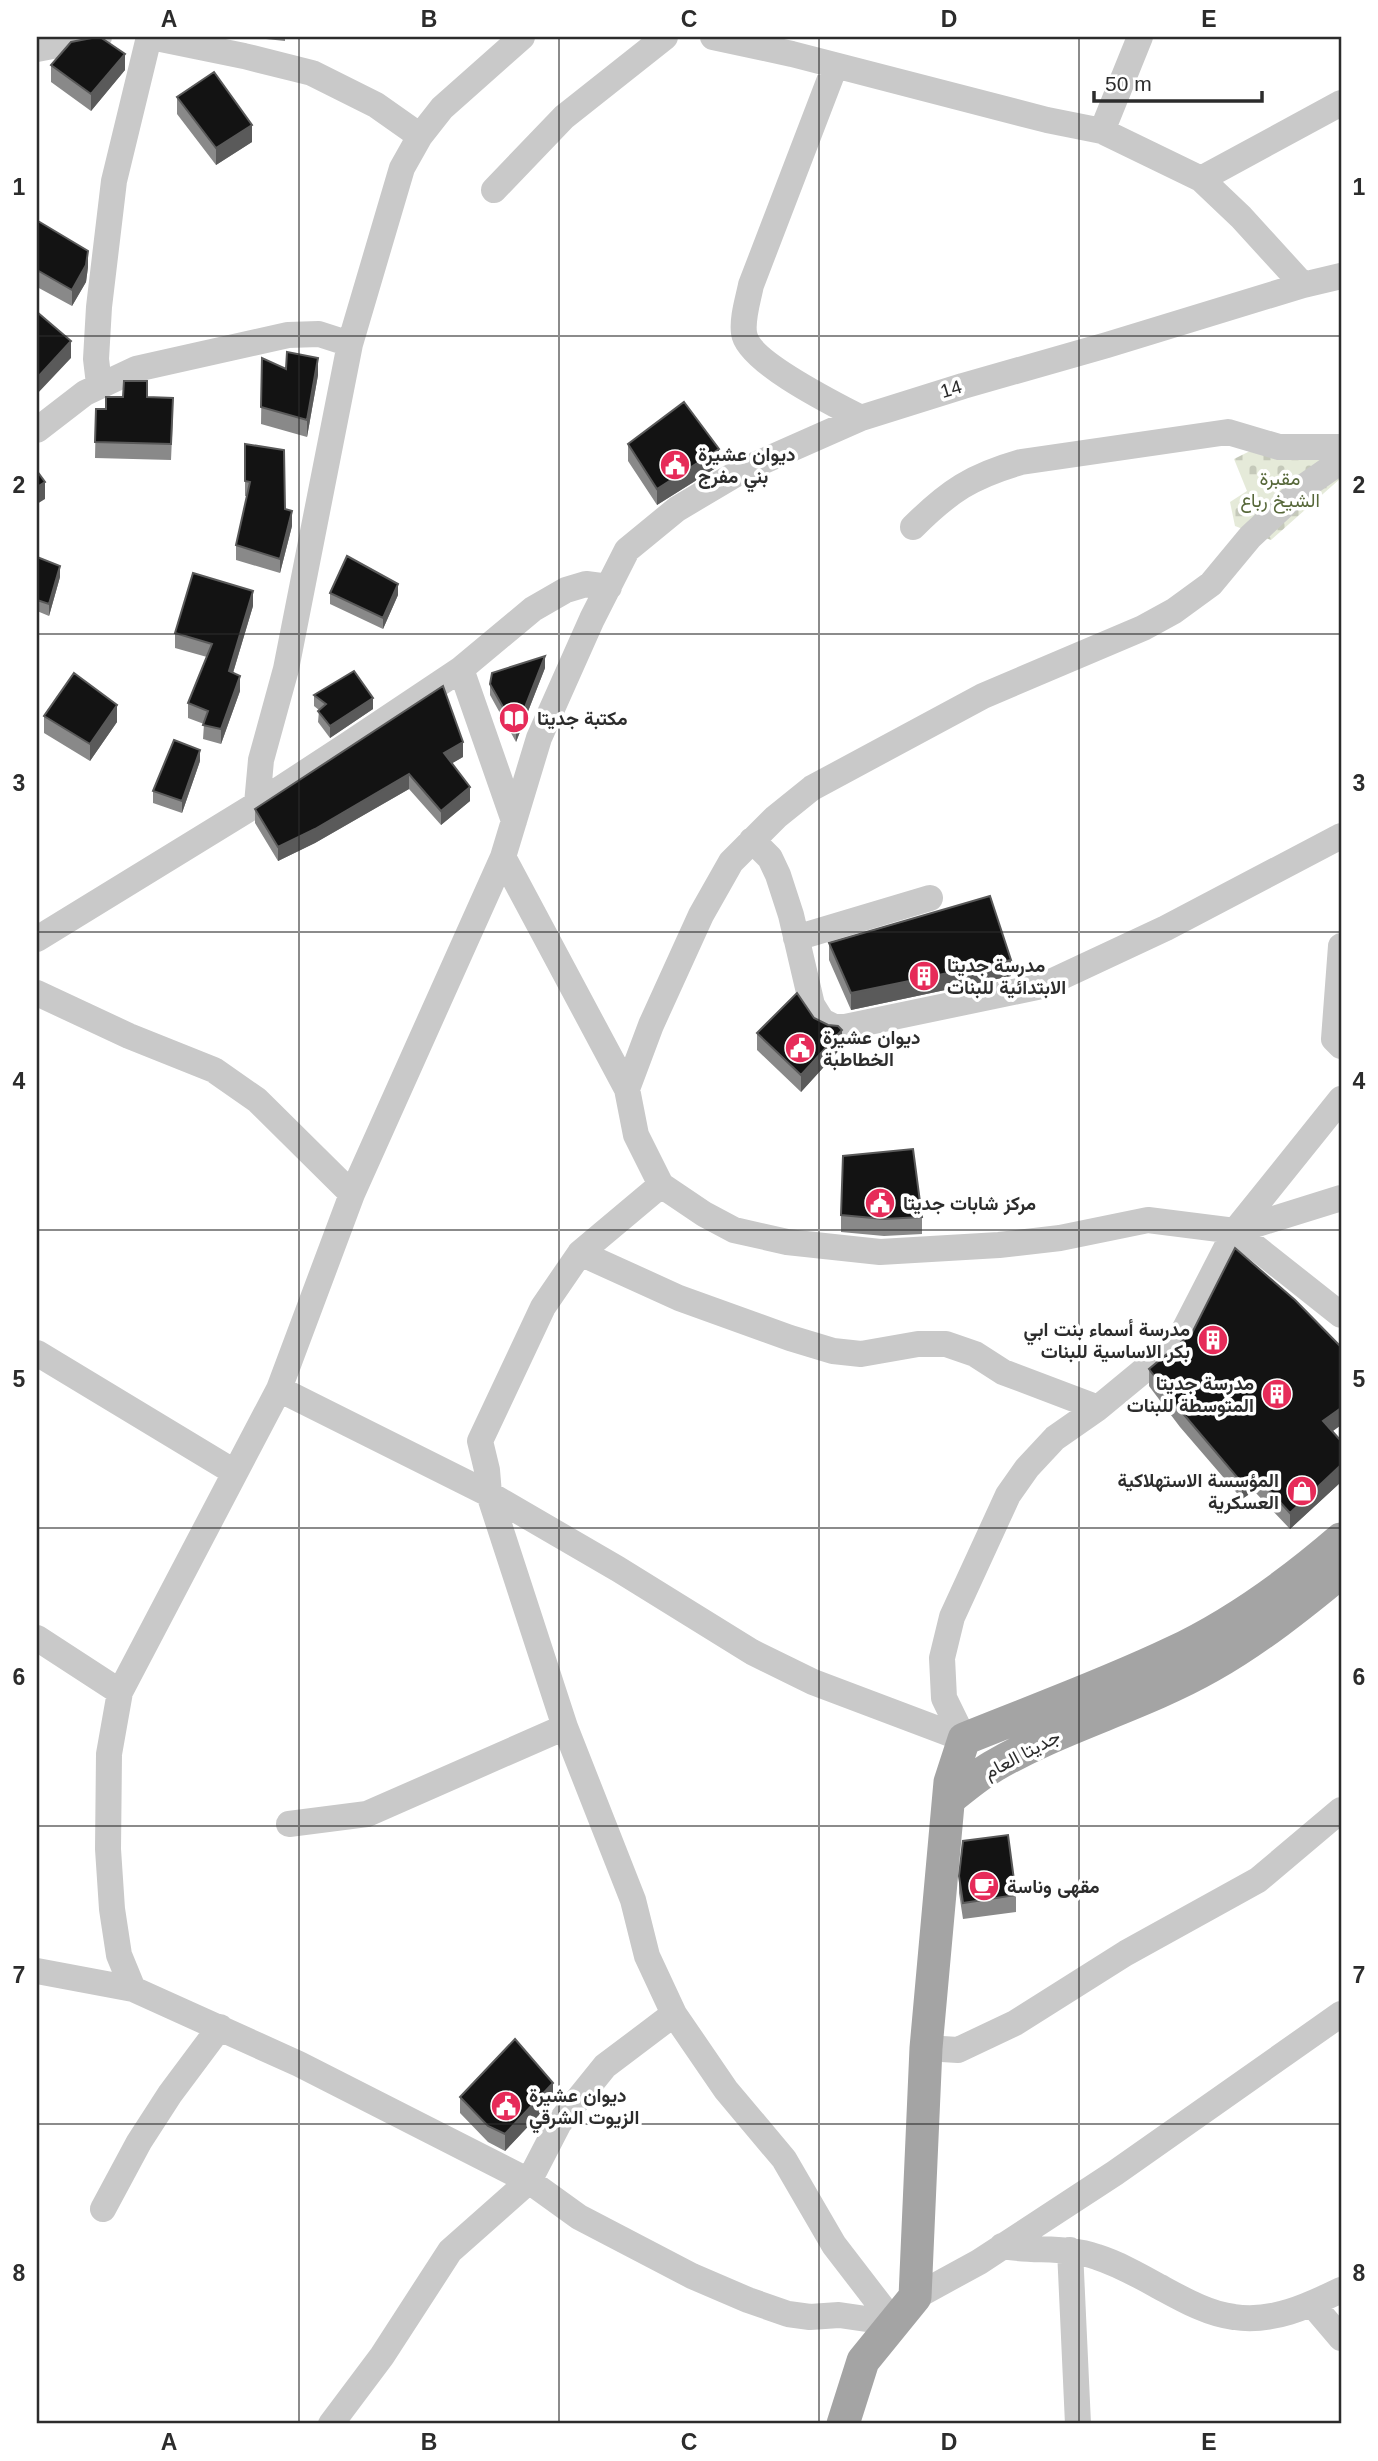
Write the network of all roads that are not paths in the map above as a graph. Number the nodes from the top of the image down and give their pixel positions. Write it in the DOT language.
graph roads {
  1 [pos="99,37"];
  2 [pos="150,37"];
  3 [pos="522,37"];
  4 [pos="665,37"];
  5 [pos="713,37"];
  6 [pos="1140,37"];
  7 [pos="37,49"];
  8 [pos="835,66"];
  9 [pos="1341,103"];
  10 [pos="1102,131"];
  11 [pos="420,136"];
  12 [pos="1201,179"];
  13 [pos="494,190"];
  14 [pos="1341,276"];
  15 [pos="1303,285"];
  16 [pos="350,344"];
  17 [pos="99,384"];
  18 [pos="860,418"];
  19 [pos="37,430"];
  20 [pos="1341,447"];
  21 [pos="1341,461"];
  22 [pos="913,527"];
  23 [pos="609,587"];
  24 [pos="461,669"];
  25 [pos="257,804"];
  26 [pos="514,821"];
  27 [pos="1341,836"];
  28 [pos="752,840"];
  29 [pos="503,857"];
  30 [pos="930,898"];
  31 [pos="37,939"];
  32 [pos="796,939"];
  33 [pos="1341,946"];
  34 [pos="37,993"];
  35 [pos="1341,1046"];
  36 [pos="627,1088"];
  37 [pos="1341,1098"];
  38 [pos="661,1185"];
  39 [pos="352,1194"];
  40 [pos="1341,1198"];
  41 [pos="1235,1231"];
  42 [pos="580,1253"];
  43 [pos="1341,1315"];
  44 [pos="37,1353"];
  45 [pos="279,1389"];
  46 [pos="1098,1408"];
  47 [pos="234,1472"];
  48 [pos="489,1494"];
  49 [pos="1341,1539"];
  50 [pos="1341,1572"];
  51 [pos="37,1638"];
  52 [pos="120,1692"];
  53 [pos="565,1727"];
  54 [pos="964,1739"];
  55 [pos="949,1799"];
  56 [pos="1341,1810"];
  57 [pos="289,1824"];
  58 [pos="37,1971"];
  59 [pos="133,1989"];
  60 [pos="674,2014"];
  61 [pos="1341,2014"];
  62 [pos="220,2027"];
  63 [pos="926,2048"];
  64 [pos="529,2181"];
  65 [pos="103,2209"];
  66 [pos="1002,2246"];
  67 [pos="1070,2250"];
  68 [pos="1341,2290"];
  69 [pos="915,2297"];
  70 [pos="1312,2304"];
  71 [pos="894,2323"];
  72 [pos="1341,2338"];
  73 [pos="331,2424"];
  74 [pos="843,2424"];
  75 [pos="1078,2424"];
  1 -- 7 [label="street"];
  2 -- 11 [label="street"];
  2 -- 17 [label="street"];
  3 -- 11 [label="street"];
  4 -- 13 [label="street"];
  5 -- 8 [label="street"];
  6 -- 10 [label="street"];
  8 -- 10 [label="street"];
  8 -- 18 [label="street"];
  9 -- 12 [label="street"];
  10 -- 12 [label="street"];
  11 -- 16 [label="street"];
  12 -- 15 [label="street"];
  14 -- 15 [label="street, 14"];
  15 -- 18 [label="street, 14"];
  16 -- 17 [label="street"];
  16 -- 25 [label="street"];
  17 -- 19 [label="street"];
  18 -- 23 [label="street, 14"];
  20 -- 22 [label="street"];
  21 -- 28 [label="street"];
  23 -- 24 [label="street"];
  23 -- 26 [label="street, 14"];
  24 -- 25 [label="street"];
  24 -- 26 [label="street"];
  25 -- 31 [label="street"];
  26 -- 29 [label="street, 14"];
  27 -- 32 [label="street"];
  28 -- 32 [label="street"];
  28 -- 36 [label="street"];
  29 -- 36 [label="street"];
  29 -- 39 [label="street, 14"];
  30 -- 32 [label="street"];
  33 -- 35 [label="street"];
  34 -- 39 [label="street"];
  36 -- 38 [label="street"];
  37 -- 41 [label="street"];
  38 -- 41 [label="street"];
  38 -- 42 [label="street"];
  39 -- 45 [label="street, 14"];
  40 -- 41 [label="street"];
  41 -- 43 [label="street"];
  41 -- 46 [label="street"];
  42 -- 46 [label="street"];
  42 -- 48 [label="street"];
  44 -- 47 [label="street"];
  45 -- 47 [label="street, 14"];
  45 -- 48 [label="street"];
  46 -- 54 [label="street"];
  47 -- 52 [label="street, 14"];
  48 -- 53 [label="street"];
  48 -- 54 [label="street"];
  49 -- 54 [label="main road, جديتا العام"];
  50 -- 55 [label="main road, جديتا العام"];
  51 -- 52 [label="street"];
  52 -- 59 [label="street, 14"];
  53 -- 57 [label="street"];
  53 -- 60 [label="street"];
  54 -- 55 [label="main road, جديتا العام"];
  55 -- 63 [label="main road"];
  56 -- 63 [label="street"];
  58 -- 59 [label="street"];
  59 -- 62 [label="street"];
  60 -- 64 [label="street"];
  60 -- 71 [label="street"];
  61 -- 66 [label="street"];
  62 -- 64 [label="street"];
  62 -- 65 [label="street"];
  63 -- 69 [label="main road"];
  64 -- 71 [label="street"];
  64 -- 73 [label="street"];
  66 -- 67 [label="street"];
  66 -- 69 [label="street"];
  67 -- 70 [label="street"];
  67 -- 75 [label="street"];
  68 -- 70 [label="street"];
  69 -- 71 [label="main road"];
  70 -- 72 [label="street"];
  71 -- 74 [label="main road"];
}
